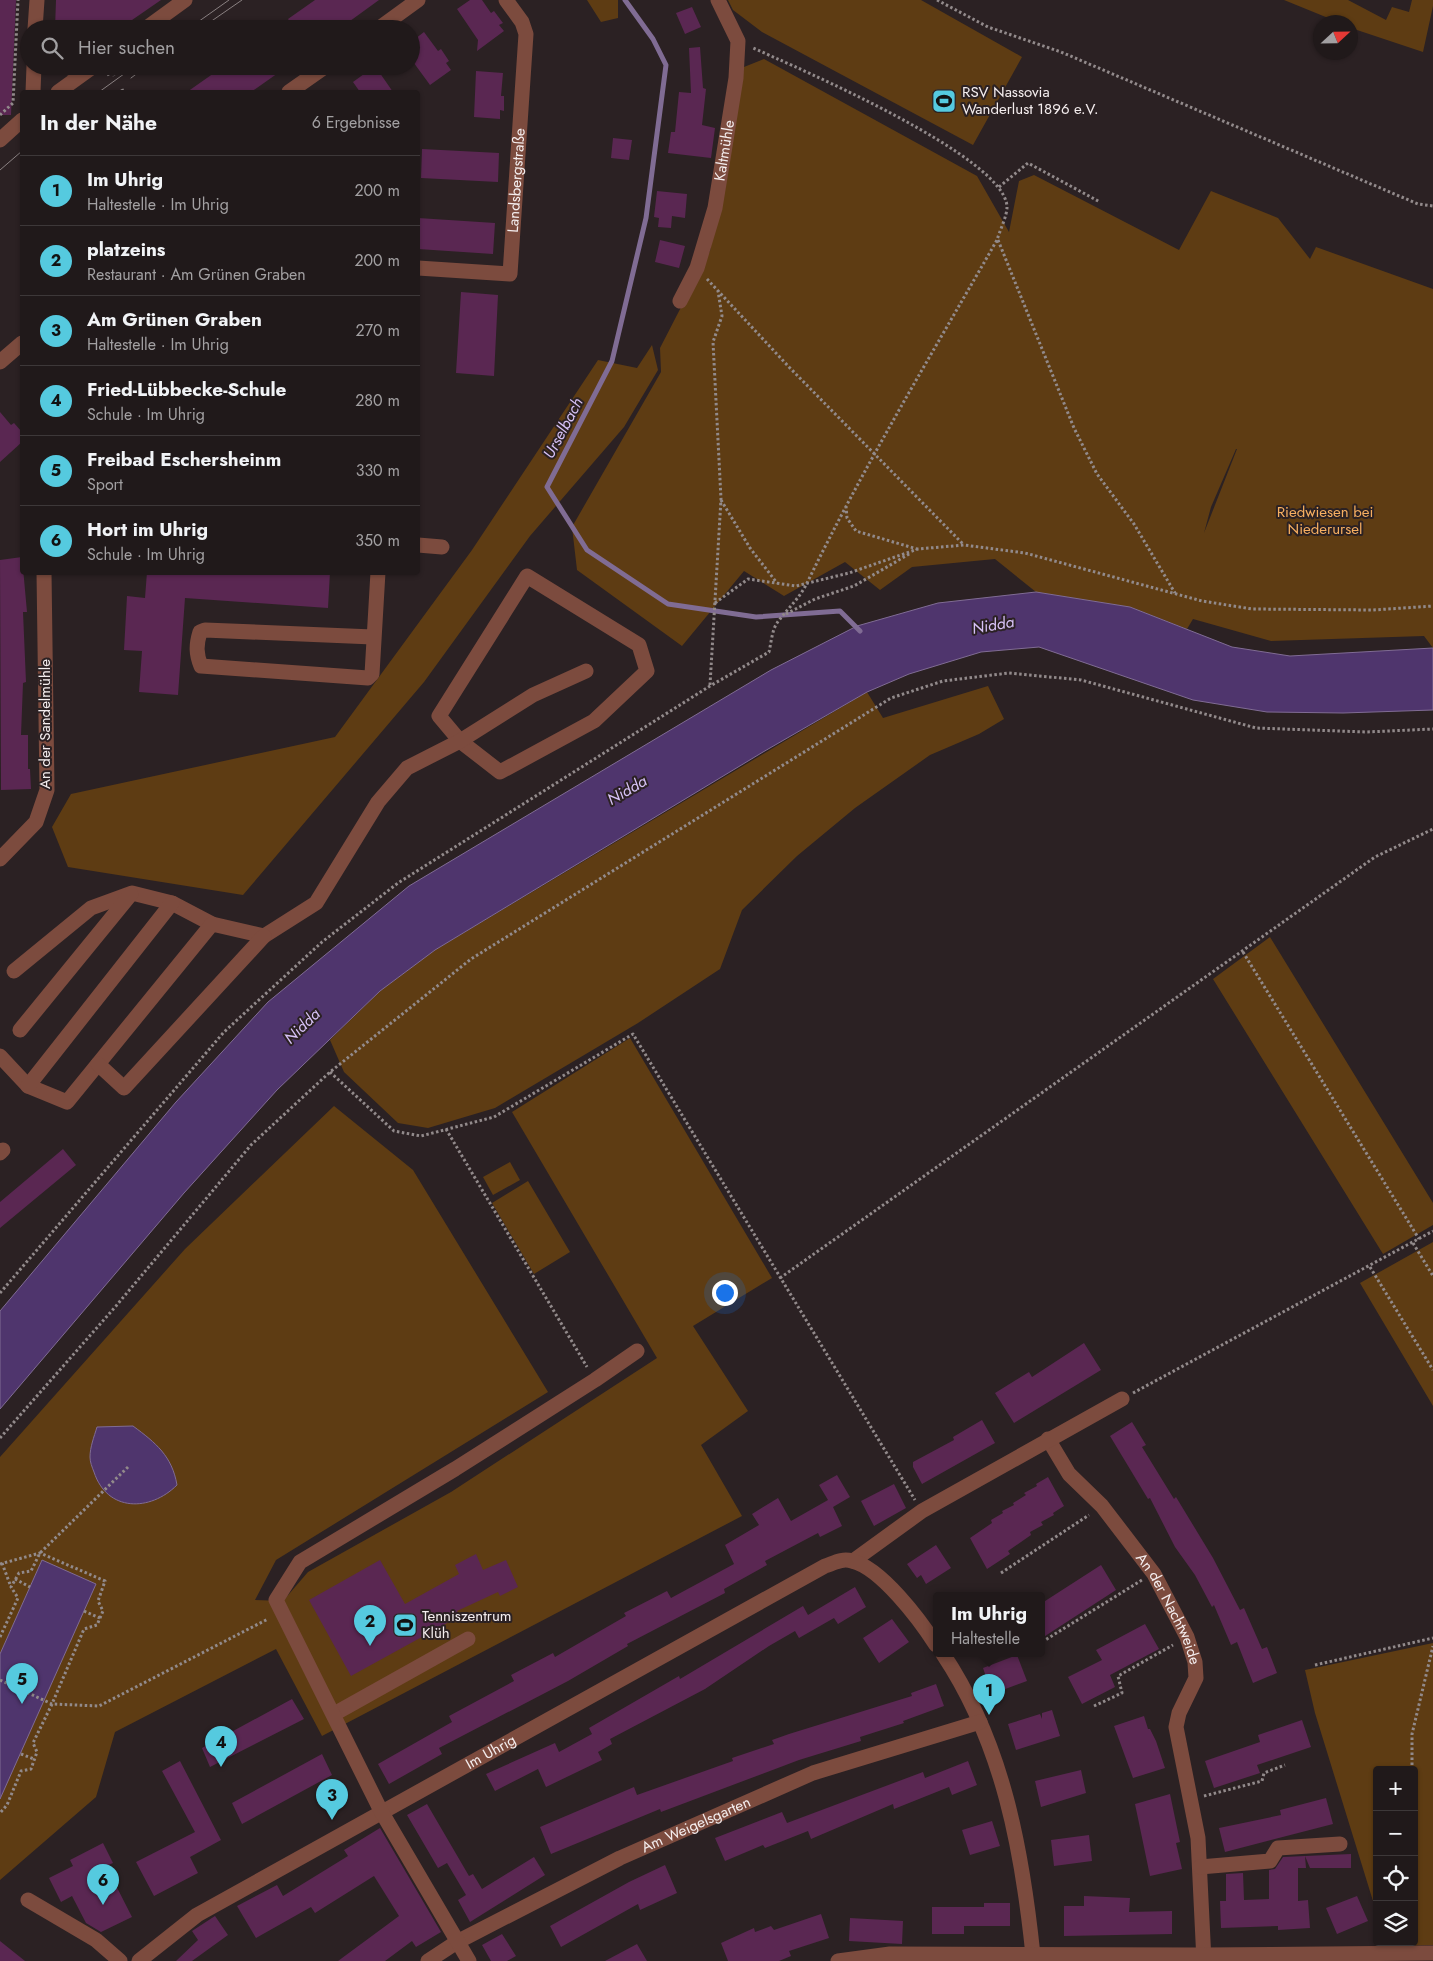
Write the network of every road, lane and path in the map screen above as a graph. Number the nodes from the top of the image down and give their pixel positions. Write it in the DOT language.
graph roads {
  1 [pos="18,0"];
  2 [pos="37,0"];
  3 [pos="184,0"];
  4 [pos="418,0"];
  5 [pos="506,0"];
  6 [pos="718,0"];
  7 [pos="937,0"];
  8 [pos="36,20"];
  9 [pos="157,20"];
  10 [pos="390,20"];
  11 [pos="738,41"];
  12 [pos="34,75"];
  13 [pos="81,75"];
  14 [pos="313,75"];
  15 [pos="33,90"];
  16 [pos="61,90"];
  17 [pos="292,90"];
  18 [pos="0,115"];
  19 [pos="20,127"];
  20 [pos="0,140"];
  21 [pos="999,187"];
  22 [pos="1100,202"];
  23 [pos="1433,206"];
  24 [pos="997,240"];
  25 [pos="420,268"];
  26 [pos="680,301"];
  27 [pos="20,345"];
  28 [pos="0,362"];
  29 [pos="873,455"];
  30 [pos="721,499"];
  31 [pos="846,505"];
  32 [pos="964,544"];
  33 [pos="420,545"];
  34 [pos="442,547"];
  35 [pos="918,549"];
  36 [pos="44,575"];
  37 [pos="378,575"];
  38 [pos="808,583"];
  39 [pos="777,584"];
  40 [pos="1175,593"];
  41 [pos="715,603"];
  42 [pos="1433,606"];
  43 [pos="786,614"];
  44 [pos="373,637"];
  45 [pos="586,671"];
  46 [pos="710,686"];
  47 [pos="1433,729"];
  48 [pos="460,741"];
  49 [pos="1433,829"];
  50 [pos="0,858"];
  51 [pos="132,893"];
  52 [pos="172,903"];
  53 [pos="212,924"];
  54 [pos="264,936"];
  55 [pos="1243,952"];
  56 [pos="14,971"];
  57 [pos="20,1030"];
  58 [pos="0,1056"];
  59 [pos="98,1064"];
  60 [pos="330,1072"];
  61 [pos="28,1086"];
  62 [pos="446,1130"];
  63 [pos="1433,1231"];
  64 [pos="1419,1239"];
  65 [pos="1413,1243"];
  66 [pos="1370,1267"];
  67 [pos="1433,1276"];
  68 [pos="780,1278"];
  69 [pos="0,1294"];
  70 [pos="637,1351"];
  71 [pos="1433,1370"];
  72 [pos="595,1380"];
  73 [pos="1122,1399"];
  74 [pos="0,1438"];
  75 [pos="1048,1439"];
  76 [pos="129,1466"];
  77 [pos="1102,1506"];
  78 [pos="922,1511"];
  79 [pos="40,1553"];
  80 [pos="853,1561"];
  81 [pos="1,1564"];
  82 [pos="1001,1573"];
  83 [pos="1154,1574"];
  84 [pos="16,1579"];
  85 [pos="11,1587"];
  86 [pos="30,1587"];
  87 [pos="84,1611"];
  88 [pos="282,1612"];
  89 [pos="100,1618"];
  90 [pos="0,1637"];
  91 [pos="1187,1637"];
  92 [pos="1433,1638"];
  93 [pos="468,1639"];
  94 [pos="1045,1640"];
  95 [pos="933,1641"];
  96 [pos="1433,1646"];
  97 [pos="945,1657"];
  98 [pos="1315,1664"];
  99 [pos="0,1680"];
  100 [pos="52,1704"];
  101 [pos="1094,1706"];
  102 [pos="334,1714"];
  103 [pos="980,1722"];
  104 [pos="21,1754"];
  105 [pos="34,1759"];
  106 [pos="1285,1764"];
  107 [pos="1412,1766"];
  108 [pos="1191,1799"];
  109 [pos="381,1811"];
  110 [pos="0,1813"];
  111 [pos="1340,1844"];
  112 [pos="1200,1867"];
  113 [pos="28,1900"];
  114 [pos="457,1942"];
  115 [pos="1433,1953"];
  116 [pos="1033,1955"];
  117 [pos="1203,1958"];
  118 [pos="854,1959"];
  119 [pos="120,1961"];
  120 [pos="139,1961"];
  121 [pos="428,1961"];
  122 [pos="469,1961"];
  123 [pos="838,1961"];
  1 -- 18 [label="path"];
  2 -- 8 [label="street"];
  3 -- 9 [label="street"];
  4 -- 10 [label="street"];
  5 -- 25 [label="street, Landsbergstraße"];
  6 -- 11 [label="street, Kaltmühle"];
  7 -- 23 [label="path"];
  11 -- 21 [label="path"];
  11 -- 26 [label="street, Kaltmühle"];
  12 -- 15 [label="street"];
  13 -- 16 [label="street"];
  14 -- 17 [label="street"];
  19 -- 20 [label="street"];
  21 -- 22 [label="path"];
  21 -- 24 [label="path"];
  24 -- 29 [label="path"];
  24 -- 40 [label="path"];
  27 -- 28 [label="street"];
  29 -- 30 [label="path"];
  29 -- 31 [label="path"];
  29 -- 32 [label="path"];
  30 -- 39 [label="path"];
  30 -- 41 [label="path"];
  31 -- 35 [label="path"];
  31 -- 38 [label="path"];
  32 -- 35 [label="path"];
  32 -- 40 [label="path"];
  33 -- 34 [label="street"];
  35 -- 38 [label="path"];
  35 -- 43 [label="path"];
  36 -- 50 [label="street, An der Sandelmühle"];
  37 -- 44 [label="street"];
  38 -- 39 [label="path"];
  38 -- 43 [label="path"];
  39 -- 41 [label="path"];
  40 -- 42 [label="path"];
  41 -- 46 [label="path"];
  43 -- 46 [label="path"];
  44 -- 44 [label="street"];
  45 -- 48 [label="street"];
  46 -- 69 [label="path"];
  47 -- 60 [label="path"];
  48 -- 48 [label="street"];
  48 -- 54 [label="street"];
  49 -- 55 [label="path"];
  51 -- 52 [label="street"];
  51 -- 56 [label="street"];
  51 -- 57 [label="street"];
  52 -- 53 [label="street"];
  52 -- 61 [label="street"];
  53 -- 54 [label="street"];
  53 -- 59 [label="street"];
  54 -- 59 [label="street"];
  55 -- 64 [label="path"];
  55 -- 68 [label="path"];
  58 -- 61 [label="street"];
  59 -- 61 [label="street"];
  60 -- 62 [label="path"];
  60 -- 74 [label="path"];
  62 -- 68 [label="path"];
  62 -- 72 [label="path"];
  63 -- 64 [label="path"];
  64 -- 65 [label="path"];
  65 -- 66 [label="path"];
  65 -- 67 [label="path"];
  66 -- 71 [label="path"];
  66 -- 73 [label="path"];
  68 -- 78 [label="path"];
  70 -- 72 [label="street"];
  72 -- 88 [label="street"];
  73 -- 75 [label="street, Im Uhrig"];
  75 -- 77 [label="street, An der Nachtweide"];
  75 -- 78 [label="street, Im Uhrig"];
  76 -- 79 [label="path"];
  77 -- 82 [label="path"];
  77 -- 83 [label="street, An der Nachtweide"];
  78 -- 80 [label="street, Im Uhrig"];
  79 -- 81 [label="path"];
  79 -- 84 [label="path"];
  79 -- 89 [label="path"];
  80 -- 95 [label="street"];
  80 -- 109 [label="street, Im Uhrig"];
  81 -- 85 [label="path"];
  83 -- 91 [label="street, An der Nachtweide"];
  83 -- 94 [label="path"];
  84 -- 85 [label="path"];
  84 -- 86 [label="path"];
  85 -- 90 [label="path"];
  87 -- 89 [label="path"];
  88 -- 100 [label="path"];
  88 -- 102 [label="street"];
  89 -- 100 [label="path"];
  91 -- 101 [label="path"];
  91 -- 108 [label="street, An der Nachtweide"];
  92 -- 98 [label="path"];
  93 -- 102 [label="street"];
  96 -- 107 [label="path"];
  97 -- 103 [label="street"];
  99 -- 100 [label="path"];
  100 -- 105 [label="path"];
  102 -- 109 [label="street"];
  103 -- 114 [label="street, Am Weigelsgarten"];
  103 -- 116 [label="street"];
  104 -- 105 [label="path"];
  105 -- 110 [label="path"];
  106 -- 108 [label="path"];
  108 -- 112 [label="street, An der Nachtweide"];
  109 -- 114 [label="street"];
  109 -- 120 [label="street, Im Uhrig"];
  111 -- 112 [label="street"];
  112 -- 117 [label="street, An der Nachtweide"];
  113 -- 119 [label="street"];
  114 -- 121 [label="street, Am Weigelsgarten"];
  114 -- 122 [label="street"];
  115 -- 117 [label="street"];
  116 -- 117 [label="street"];
  116 -- 118 [label="street"];
  118 -- 123 [label="street"];
}
